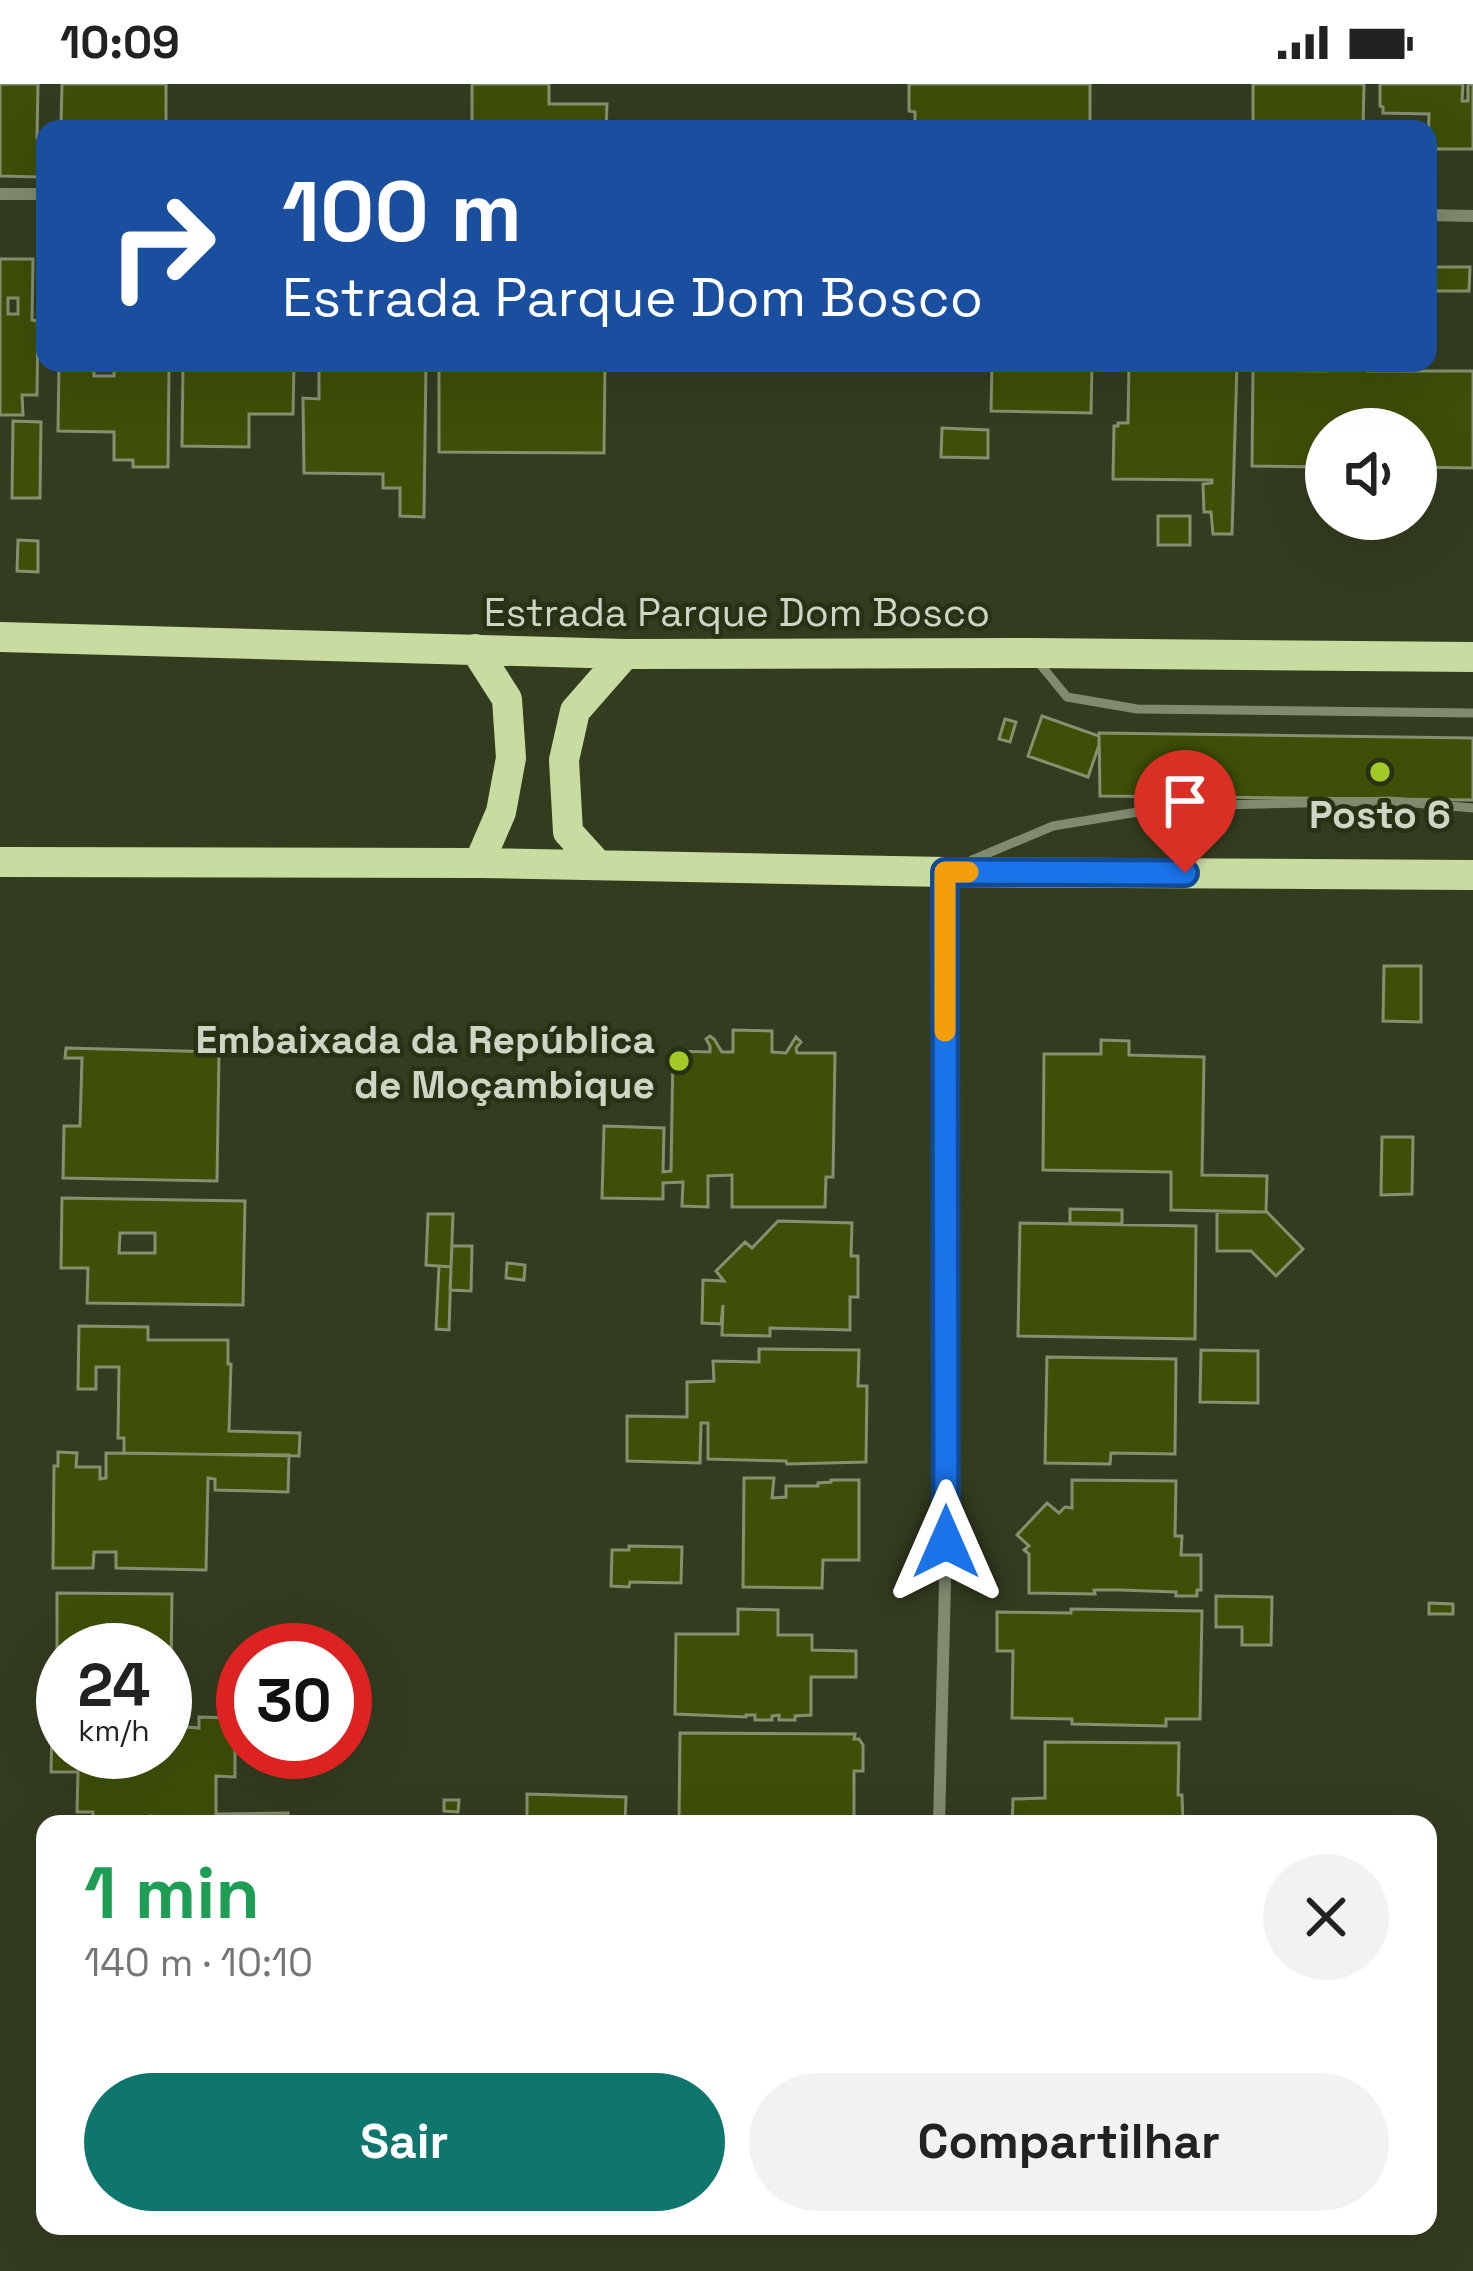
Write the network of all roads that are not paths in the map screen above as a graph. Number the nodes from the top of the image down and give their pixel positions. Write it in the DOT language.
graph roads {
  1 [pos="0,194"];
  2 [pos="36,194"];
  3 [pos="1437,215"];
  4 [pos="1473,216"];
  5 [pos="0,638"];
  6 [pos="475,649"];
  7 [pos="1031,652"];
  8 [pos="625,655"];
  9 [pos="1473,657"];
  10 [pos="1473,713"];
  11 [pos="1473,808"];
  12 [pos="0,862"];
  13 [pos="479,862"];
  14 [pos="598,866"];
  15 [pos="945,872"];
  16 [pos="1473,875"];
  17 [pos="939,1815"];
  1 -- 2 [label="street"];
  3 -- 4 [label="street"];
  5 -- 6 [label="main road, Estrada Parque Dom Bosco"];
  6 -- 8 [label="main road, Estrada Parque Dom Bosco"];
  6 -- 13 [label="main road"];
  7 -- 8 [label="main road, Estrada Parque Dom Bosco"];
  7 -- 9 [label="main road, Estrada Parque Dom Bosco"];
  7 -- 10 [label="lane"];
  8 -- 14 [label="main road"];
  11 -- 15 [label="lane"];
  12 -- 13 [label="main road"];
  13 -- 14 [label="main road"];
  14 -- 15 [label="main road"];
  15 -- 16 [label="main road"];
  15 -- 17 [label="street"];
}
